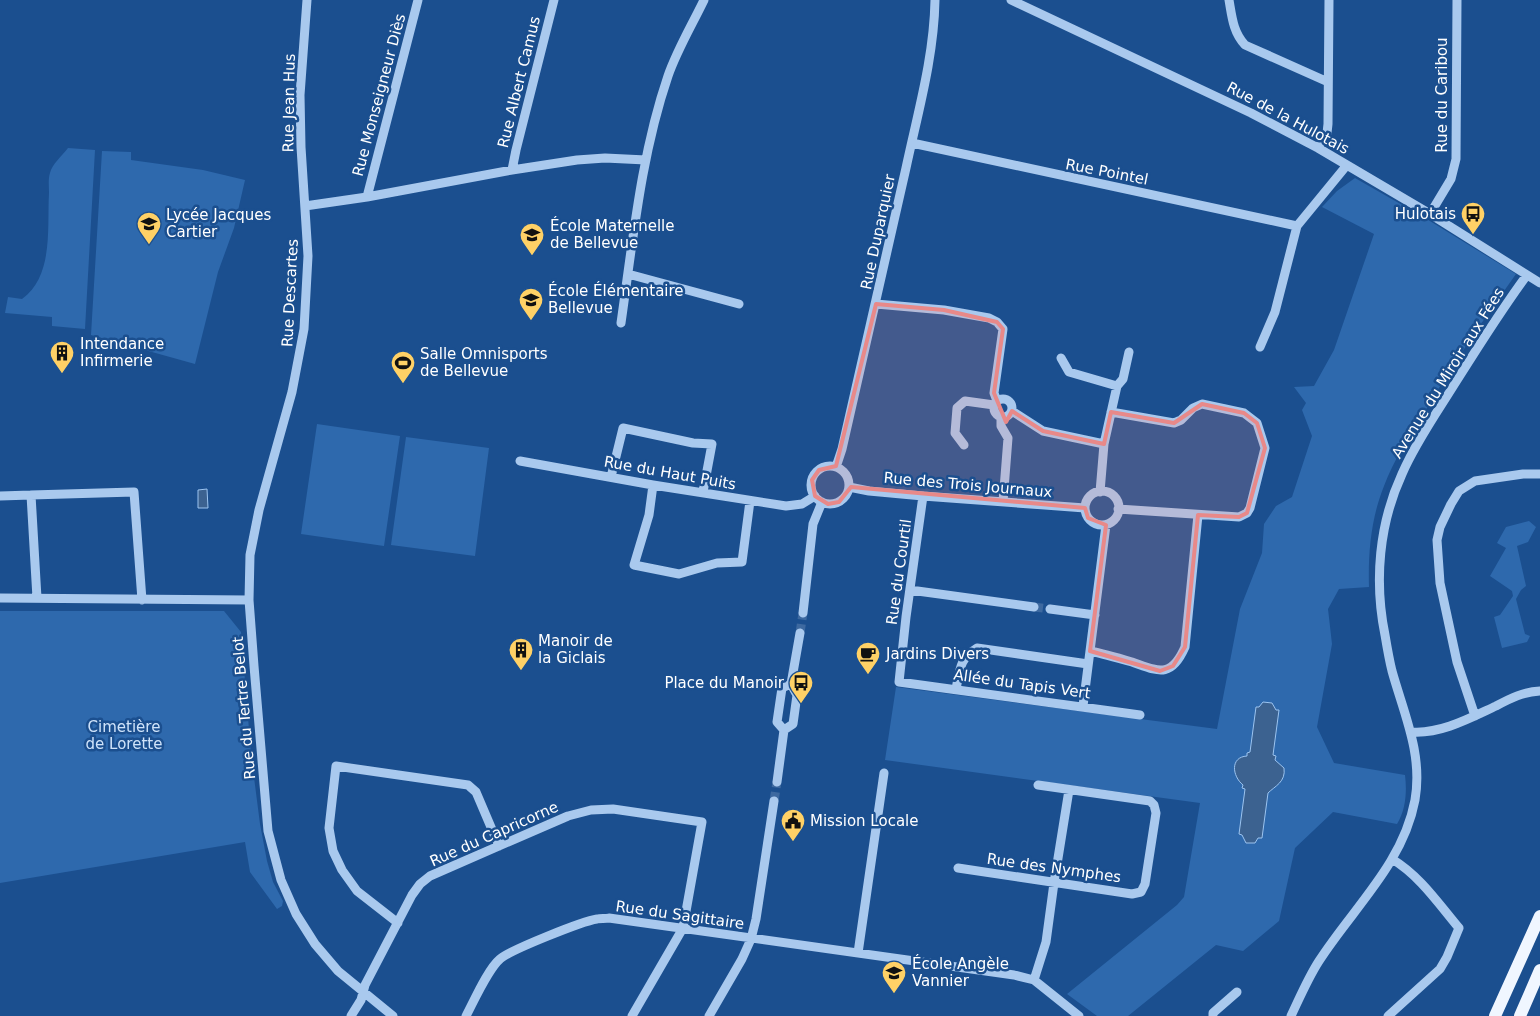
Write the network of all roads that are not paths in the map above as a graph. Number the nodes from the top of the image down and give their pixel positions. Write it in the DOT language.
graph roads {
  1 [pos="307,0"];
  2 [pos="418,0"];
  3 [pos="554,0"];
  4 [pos="704,0"];
  5 [pos="935,0"];
  6 [pos="1011,0"];
  7 [pos="1229,0"];
  8 [pos="1329,0"];
  9 [pos="1457,0"];
  10 [pos="1328,82"];
  11 [pos="912,144"];
  12 [pos="1318,148"];
  13 [pos="646,160"];
  14 [pos="1347,165"];
  15 [pos="512,170"];
  16 [pos="367,198"];
  17 [pos="305,206"];
  18 [pos="1430,214"];
  19 [pos="1297,226"];
  20 [pos="628,274"];
  21 [pos="1527,275"];
  22 [pos="1540,283"];
  23 [pos="739,304"];
  24 [pos="876,304"];
  25 [pos="621,323"];
  26 [pos="1260,348"];
  27 [pos="1129,352"];
  28 [pos="1061,358"];
  29 [pos="1116,386"];
  30 [pos="996,403"];
  31 [pos="1012,410"];
  32 [pos="1112,412"];
  33 [pos="1001,418"];
  34 [pos="1104,444"];
  35 [pos="964,445"];
  36 [pos="520,460"];
  37 [pos="836,467"];
  38 [pos="1540,474"];
  39 [pos="611,477"];
  40 [pos="654,485"];
  41 [pos="849,487"];
  42 [pos="703,492"];
  43 [pos="1100,492"];
  44 [pos="31,495"];
  45 [pos="0,496"];
  46 [pos="923,496"];
  47 [pos="819,499"];
  48 [pos="750,500"];
  49 [pos="1003,502"];
  50 [pos="1085,508"];
  51 [pos="1118,508"];
  52 [pos="1198,514"];
  53 [pos="1106,525"];
  54 [pos="910,590"];
  55 [pos="0,598"];
  56 [pos="37,598"];
  57 [pos="142,600"];
  58 [pos="249,600"];
  59 [pos="1034,607"];
  60 [pos="1050,609"];
  61 [pos="803,613"];
  62 [pos="1095,615"];
  63 [pos="800,633"];
  64 [pos="1090,651"];
  65 [pos="1088,664"];
  66 [pos="899,682"];
  67 [pos="791,684"];
  68 [pos="956,689"];
  69 [pos="1540,691"];
  70 [pos="1083,706"];
  71 [pos="1140,715"];
  72 [pos="1476,716"];
  73 [pos="784,730"];
  74 [pos="1412,732"];
  75 [pos="884,773"];
  76 [pos="777,782"];
  77 [pos="1038,785"];
  78 [pos="1069,790"];
  79 [pos="774,801"];
  80 [pos="499,846"];
  81 [pos="1392,859"];
  82 [pos="958,868"];
  83 [pos="1054,883"];
  84 [pos="1540,916"];
  85 [pos="398,923"];
  86 [pos="682,928"];
  87 [pos="751,939"];
  88 [pos="858,953"];
  89 [pos="1540,970"];
  90 [pos="1034,980"];
  91 [pos="363,992"];
  92 [pos="1236,992"];
  93 [pos="351,1016"];
  94 [pos="393,1016"];
  95 [pos="466,1016"];
  96 [pos="632,1016"];
  97 [pos="709,1016"];
  98 [pos="1079,1016"];
  99 [pos="1213,1016"];
  100 [pos="1291,1016"];
  101 [pos="1388,1016"];
  102 [pos="1495,1016"];
  103 [pos="1520,1016"];
  1 -- 17 [label="street, Rue Jean Hus"];
  2 -- 16 [label="street, Rue Monseigneur Diès"];
  3 -- 15 [label="street, Rue Albert Camus"];
  4 -- 13 [label="street"];
  5 -- 11 [label="street, Rue Duparquier"];
  6 -- 12 [label="street, Rue de la Hulotais"];
  7 -- 10 [label="street"];
  8 -- 10 [label="street"];
  9 -- 18 [label="street, Rue du Caribou"];
  10 -- 12 [label="street"];
  11 -- 19 [label="street, Rue Pointel"];
  11 -- 24 [label="street, Rue Duparquier"];
  12 -- 14 [label="street, Rue de la Hulotais"];
  13 -- 15 [label="street"];
  13 -- 20 [label="street"];
  14 -- 18 [label="street, Rue de la Hulotais"];
  14 -- 19 [label="street"];
  15 -- 16 [label="street"];
  16 -- 17 [label="street"];
  17 -- 58 [label="street, Rue Descartes"];
  18 -- 21 [label="street, Rue de la Hulotais"];
  19 -- 26 [label="street"];
  20 -- 23 [label="street"];
  20 -- 25 [label="street"];
  21 -- 22 [label="street, Rue de la Hulotais"];
  21 -- 74 [label="street, Avenue du Miroir aux Fées"];
  24 -- 30 [label="street"];
  24 -- 37 [label="street, Rue Duparquier"];
  27 -- 29 [label="street"];
  28 -- 29 [label="street"];
  29 -- 32 [label="street"];
  30 -- 31 [label="street"];
  30 -- 33 [label="street"];
  30 -- 35 [label="street"];
  31 -- 33 [label="street"];
  31 -- 34 [label="street"];
  32 -- 34 [label="street"];
  32 -- 52 [label="street"];
  33 -- 49 [label="street"];
  34 -- 43 [label="street"];
  36 -- 39 [label="street, Rue du Haut Puits"];
  37 -- 41 [label="street"];
  37 -- 47 [label="street"];
  38 -- 72 [label="street"];
  39 -- 40 [label="street, Rue du Haut Puits"];
  39 -- 42 [label="street"];
  40 -- 42 [label="street, Rue du Haut Puits"];
  40 -- 48 [label="street"];
  41 -- 46 [label="street, Rue des Trois Journaux"];
  41 -- 47 [label="street"];
  42 -- 48 [label="street, Rue du Haut Puits"];
  43 -- 50 [label="street"];
  43 -- 51 [label="street"];
  44 -- 45 [label="street"];
  44 -- 56 [label="street"];
  44 -- 57 [label="street"];
  46 -- 49 [label="street, Rue des Trois Journaux"];
  46 -- 54 [label="street, Rue du Courtil"];
  47 -- 48 [label="street, Rue du Haut Puits"];
  47 -- 61 [label="street"];
  49 -- 50 [label="street, Rue des Trois Journaux"];
  50 -- 53 [label="street"];
  51 -- 52 [label="street"];
  51 -- 53 [label="street"];
  52 -- 64 [label="street"];
  53 -- 62 [label="street"];
  54 -- 59 [label="street"];
  54 -- 66 [label="street, Rue du Courtil"];
  55 -- 56 [label="street"];
  56 -- 57 [label="street"];
  57 -- 58 [label="street"];
  58 -- 91 [label="street, Rue du Tertre Belot"];
  60 -- 62 [label="street"];
  62 -- 64 [label="street"];
  63 -- 67 [label="street"];
  64 -- 65 [label="street"];
  65 -- 68 [label="street"];
  65 -- 70 [label="street"];
  66 -- 68 [label="street, Allée du Tapis Vert"];
  67 -- 73 [label="street"];
  67 -- 73 [label="street"];
  68 -- 70 [label="street, Allée du Tapis Vert"];
  69 -- 72 [label="street"];
  70 -- 71 [label="street, Allée du Tapis Vert"];
  72 -- 74 [label="street"];
  73 -- 76 [label="street"];
  74 -- 81 [label="street, Avenue du Miroir aux Fées"];
  75 -- 88 [label="street"];
  77 -- 78 [label="street"];
  78 -- 83 [label="street"];
  78 -- 83 [label="street, Rue des Nymphes"];
  79 -- 87 [label="street"];
  80 -- 85 [label="street, Rue du Capricorne"];
  80 -- 85 [label="street"];
  80 -- 86 [label="street, Rue du Capricorne"];
  81 -- 100 [label="street, Avenue du Miroir aux Fées"];
  81 -- 101 [label="street"];
  82 -- 83 [label="street, Rue des Nymphes"];
  83 -- 90 [label="street"];
  84 -- 102 [label="main road"];
  85 -- 91 [label="street, Rue du Capricorne"];
  86 -- 87 [label="street, Rue du Sagittaire"];
  86 -- 95 [label="street, Rue du Sagittaire"];
  86 -- 96 [label="street"];
  87 -- 88 [label="street, Rue du Sagittaire"];
  87 -- 97 [label="street"];
  88 -- 90 [label="street, Rue du Sagittaire"];
  89 -- 103 [label="main road"];
  90 -- 98 [label="street"];
  91 -- 93 [label="street, Rue du Capricorne"];
  91 -- 94 [label="street, Rue du Tertre Belot"];
  92 -- 99 [label="street"];
}
